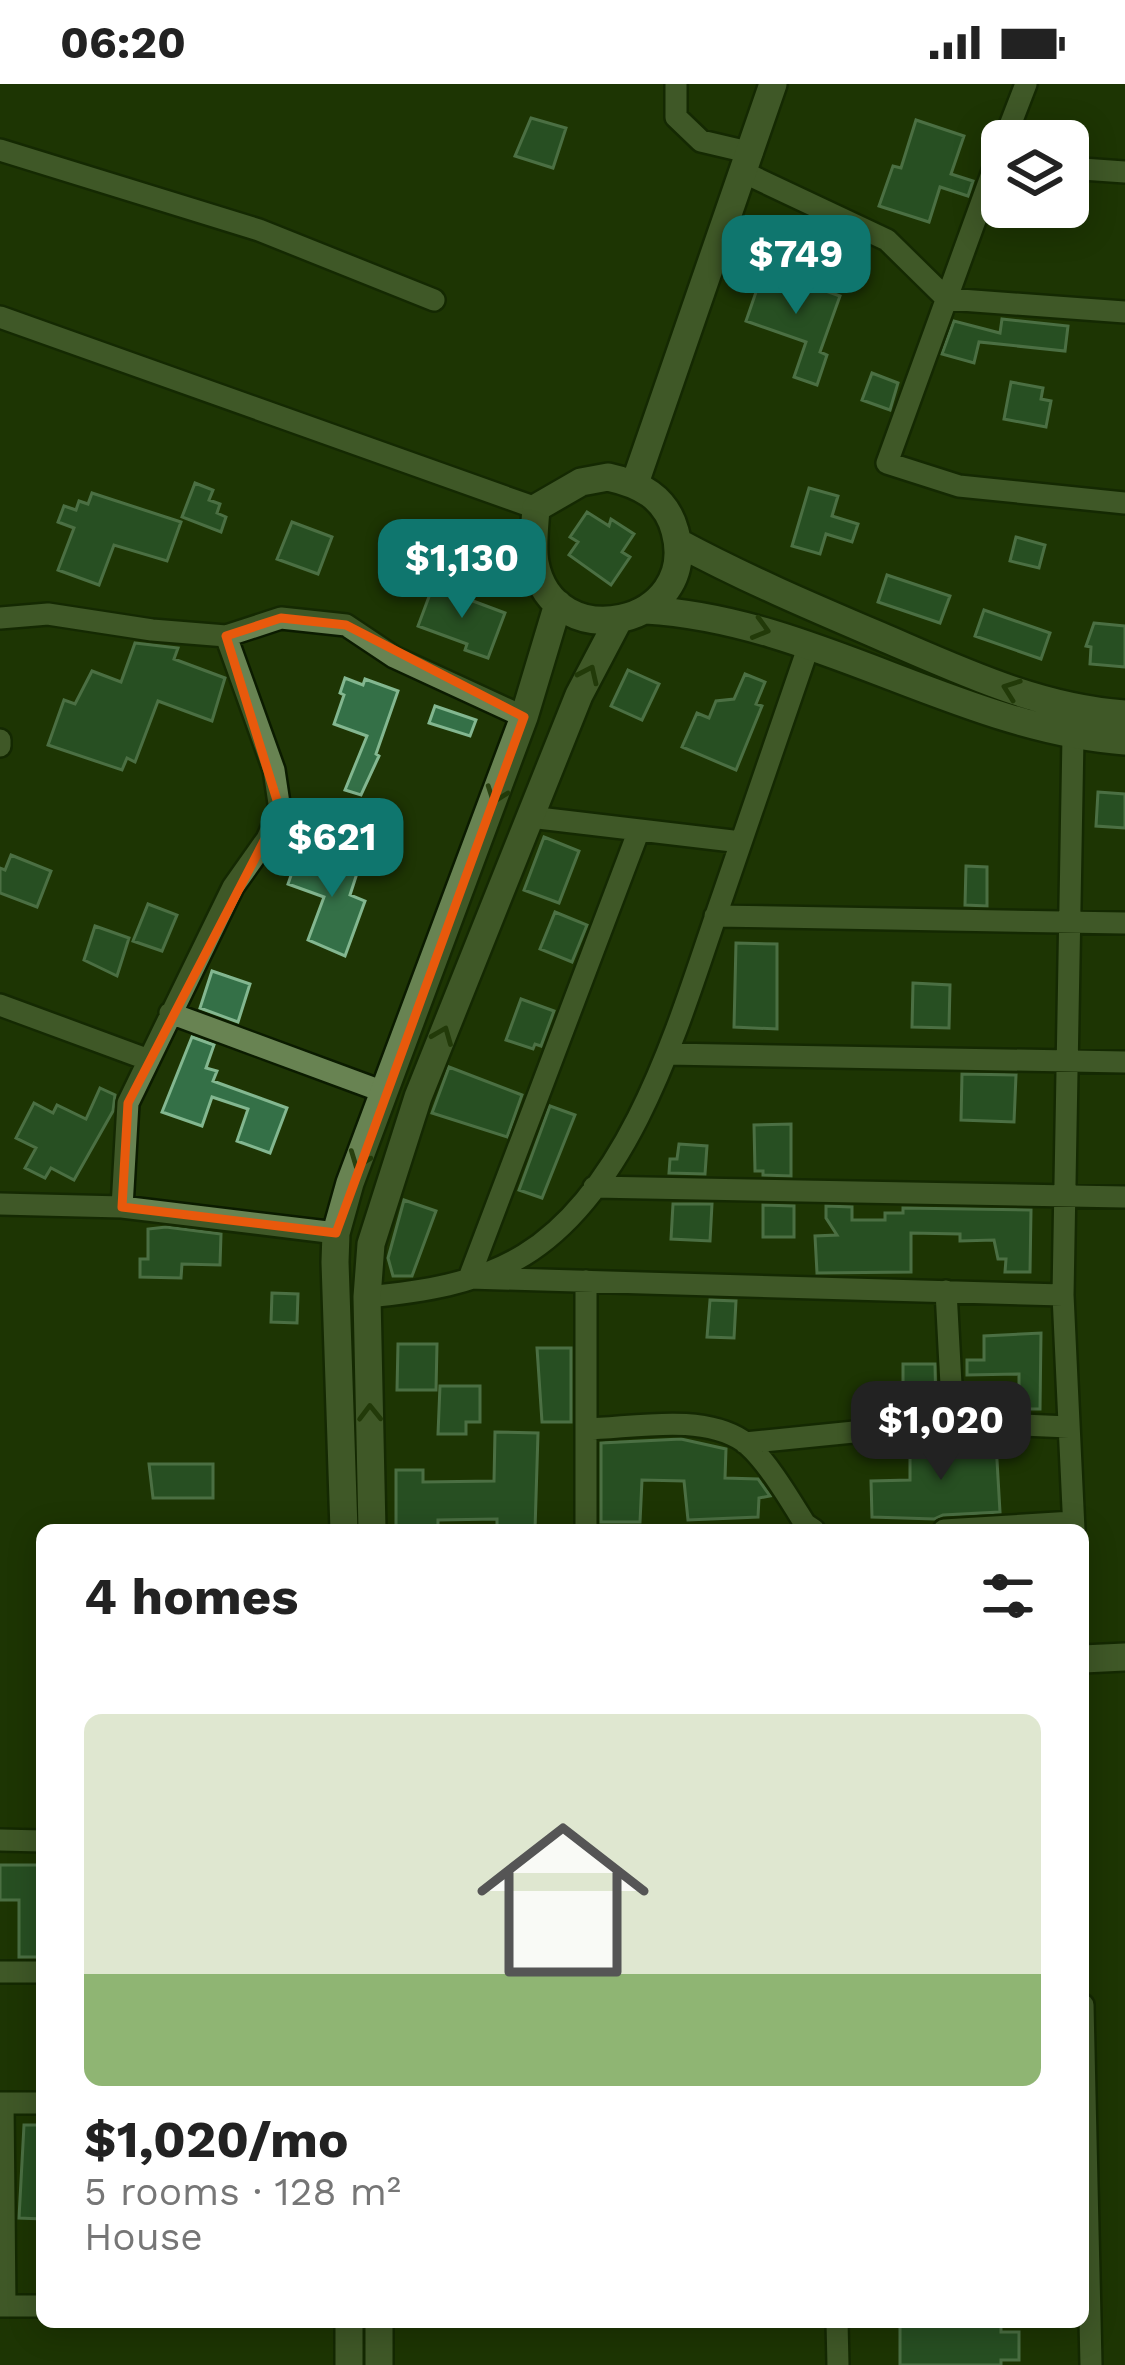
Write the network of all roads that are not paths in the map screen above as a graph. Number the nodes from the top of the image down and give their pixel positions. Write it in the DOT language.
graph roads {
  1 [pos="676,84"];
  2 [pos="772,84"];
  3 [pos="1026,84"];
  4 [pos="1013,120"];
  5 [pos="0,150"];
  6 [pos="748,163"];
  7 [pos="1089,169"];
  8 [pos="1125,172"];
  9 [pos="981,206"];
  10 [pos="946,299"];
  11 [pos="434,300"];
  12 [pos="1125,311"];
  13 [pos="0,317"];
  14 [pos="635,483"];
  15 [pos="1125,503"];
  16 [pos="536,508"];
  17 [pos="679,543"];
  18 [pos="558,604"];
  19 [pos="646,610"];
  20 [pos="0,618"];
  21 [pos="618,621"];
  22 [pos="226,636"];
  23 [pos="809,645"];
  24 [pos="1125,714"];
  25 [pos="524,717"];
  26 [pos="1073,737"];
  27 [pos="1125,740"];
  28 [pos="530,817"];
  29 [pos="639,830"];
  30 [pos="741,842"];
  31 [pos="715,916"];
  32 [pos="1069,922"];
  33 [pos="1125,923"];
  34 [pos="0,1006"];
  35 [pos="170,1013"];
  36 [pos="667,1054"];
  37 [pos="148,1060"];
  38 [pos="1065,1062"];
  39 [pos="1125,1062"];
  40 [pos="384,1092"];
  41 [pos="594,1186"];
  42 [pos="1064,1196"];
  43 [pos="1125,1196"];
  44 [pos="0,1204"];
  45 [pos="122,1208"];
  46 [pos="336,1233"];
  47 [pos="469,1278"];
  48 [pos="586,1281"];
  49 [pos="946,1292"];
  50 [pos="1063,1294"];
  51 [pos="368,1297"];
  52 [pos="953,1422"];
  53 [pos="1069,1426"];
  54 [pos="586,1429"];
  55 [pos="745,1443"];
  56 [pos="344,1524"];
  57 [pos="372,1524"];
  58 [pos="586,1524"];
  59 [pos="805,1524"];
  60 [pos="1073,1524"];
  61 [pos="1125,1657"];
  62 [pos="1089,1659"];
  63 [pos="0,1840"];
  64 [pos="36,1841"];
  65 [pos="0,1972"];
  66 [pos="36,1972"];
  67 [pos="2,2103"];
  68 [pos="36,2103"];
  69 [pos="1089,2304"];
  70 [pos="2,2306"];
  71 [pos="36,2306"];
  72 [pos="350,2328"];
  73 [pos="379,2328"];
  74 [pos="837,2328"];
  75 [pos="350,2365"];
  76 [pos="379,2365"];
  77 [pos="838,2365"];
  78 [pos="1091,2365"];
  1 -- 6 [label="street"];
  2 -- 6 [label="street"];
  3 -- 4 [label="street"];
  5 -- 11 [label="street"];
  6 -- 10 [label="street"];
  6 -- 14 [label="street"];
  7 -- 8 [label="street"];
  9 -- 10 [label="street"];
  10 -- 12 [label="street"];
  10 -- 15 [label="street"];
  13 -- 16 [label="street"];
  14 -- 16 [label="street"];
  14 -- 17 [label="street"];
  16 -- 18 [label="street"];
  17 -- 19 [label="street"];
  24 -- 17 [label="street, one-way"];
  18 -- 21 [label="street"];
  18 -- 25 [label="street"];
  19 -- 21 [label="street"];
  19 -- 23 [label="street, one-way"];
  20 -- 22 [label="street"];
  28 -- 21 [label="street, one-way"];
  22 -- 25 [label="street"];
  22 -- 35 [label="street"];
  23 -- 26 [label="street"];
  23 -- 30 [label="street"];
  25 -- 40 [label="street, one-way"];
  26 -- 27 [label="street"];
  26 -- 32 [label="street"];
  28 -- 29 [label="street"];
  51 -- 28 [label="street, one-way"];
  29 -- 30 [label="street"];
  29 -- 47 [label="street"];
  30 -- 31 [label="street"];
  31 -- 32 [label="street"];
  31 -- 36 [label="street"];
  32 -- 33 [label="street"];
  32 -- 38 [label="street"];
  34 -- 37 [label="street"];
  35 -- 37 [label="street"];
  35 -- 40 [label="street"];
  36 -- 38 [label="street"];
  36 -- 41 [label="street"];
  37 -- 45 [label="street"];
  38 -- 39 [label="street"];
  38 -- 42 [label="street"];
  40 -- 46 [label="street, one-way"];
  41 -- 42 [label="street"];
  41 -- 47 [label="street"];
  42 -- 43 [label="street"];
  42 -- 50 [label="street"];
  44 -- 45 [label="street"];
  45 -- 46 [label="street"];
  46 -- 56 [label="street"];
  47 -- 48 [label="street"];
  47 -- 51 [label="street"];
  48 -- 49 [label="street"];
  48 -- 54 [label="street"];
  49 -- 50 [label="street"];
  49 -- 52 [label="street"];
  50 -- 53 [label="street"];
  57 -- 51 [label="street, one-way"];
  52 -- 53 [label="street"];
  52 -- 55 [label="street"];
  53 -- 60 [label="street"];
  54 -- 55 [label="street"];
  54 -- 58 [label="street"];
  55 -- 59 [label="street"];
  61 -- 62 [label="street"];
  63 -- 64 [label="street"];
  65 -- 66 [label="street"];
  67 -- 68 [label="street"];
  67 -- 70 [label="street"];
  69 -- 78 [label="street"];
  70 -- 71 [label="street"];
  72 -- 75 [label="street"];
  73 -- 76 [label="street"];
  74 -- 77 [label="street"];
}
